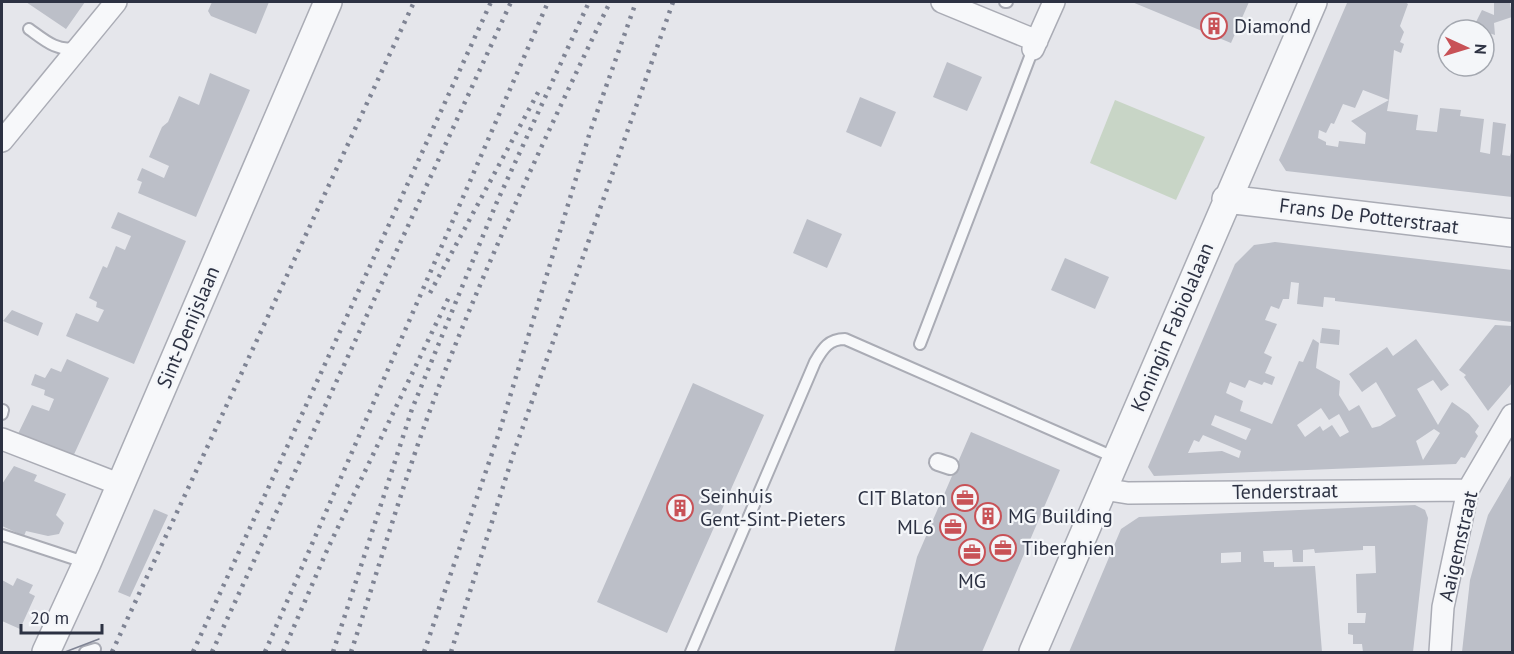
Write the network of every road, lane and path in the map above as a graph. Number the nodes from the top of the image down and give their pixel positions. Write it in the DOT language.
graph roads {
  1 [pos="116,2"];
  2 [pos="328,2"];
  3 [pos="942,2"];
  4 [pos="1054,2"];
  5 [pos="1312,2"];
  6 [pos="29,28"];
  7 [pos="83,41"];
  8 [pos="1035,45"];
  9 [pos="2,141"];
  10 [pos="1226,199"];
  11 [pos="1512,233"];
  12 [pos="920,344"];
  13 [pos="1512,415"];
  14 [pos="2,439"];
  15 [pos="1116,458"];
  16 [pos="121,485"];
  17 [pos="1103,489"];
  18 [pos="1468,490"];
  19 [pos="2,535"];
  20 [pos="87,563"];
  21 [pos="46,652"];
  22 [pos="691,652"];
  23 [pos="1033,652"];
  24 [pos="1440,652"];
  1 -- 7 [label="street"];
  2 -- 16 [label="street, Sint-Denijslaan"];
  3 -- 8 [label="street"];
  4 -- 8 [label="street"];
  5 -- 10 [label="street, Koningin Fabiolalaan"];
  6 -- 7 [label="lane"];
  7 -- 9 [label="street"];
  8 -- 12 [label="lane"];
  10 -- 11 [label="street, Frans De Potterstraat"];
  10 -- 15 [label="street, Koningin Fabiolalaan"];
  13 -- 18 [label="street, Aaigemstraat"];
  14 -- 16 [label="street"];
  15 -- 17 [label="street, Koningin Fabiolalaan"];
  15 -- 22 [label="lane"];
  16 -- 20 [label="street, Sint-Denijslaan"];
  17 -- 18 [label="street, Tenderstraat"];
  17 -- 23 [label="street, Koningin Fabiolalaan"];
  18 -- 24 [label="street, Aaigemstraat"];
  19 -- 20 [label="lane"];
  20 -- 21 [label="street, Sint-Denijslaan"];
}
